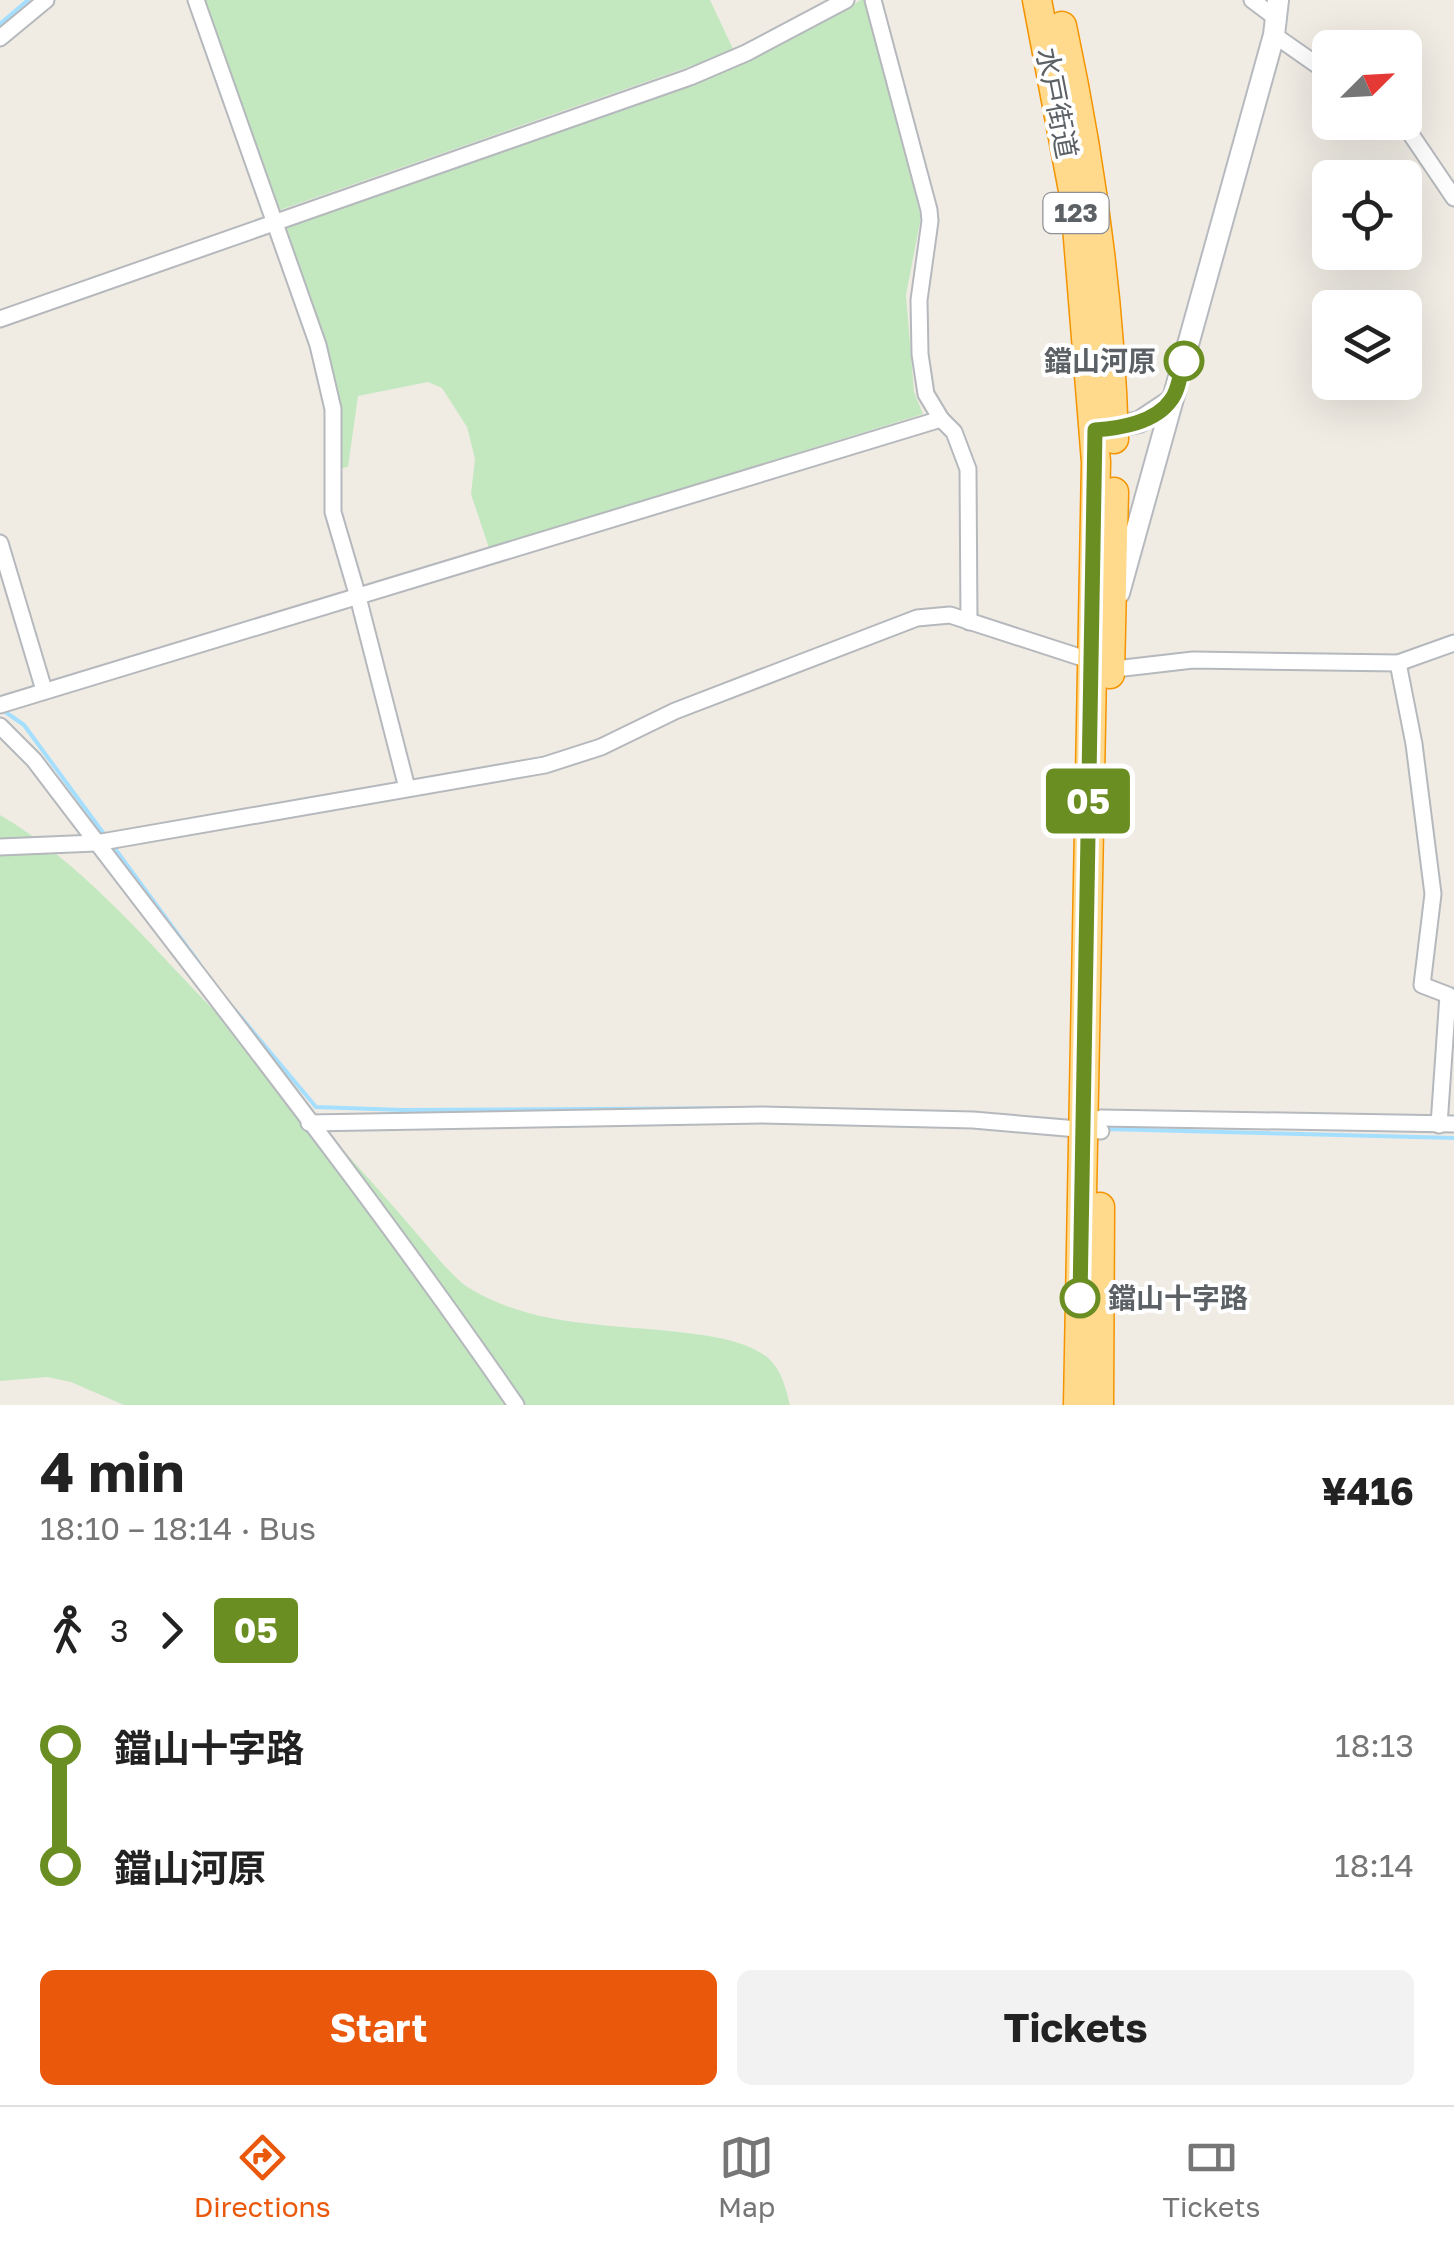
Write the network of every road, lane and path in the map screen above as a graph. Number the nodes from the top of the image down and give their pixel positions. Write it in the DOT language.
graph roads {
  1 [pos="46,0"];
  2 [pos="196,0"];
  3 [pos="846,0"];
  4 [pos="873,0"];
  5 [pos="1036,0"];
  6 [pos="1056,0"];
  7 [pos="1252,0"];
  8 [pos="1276,18"];
  9 [pos="0,38"];
  10 [pos="1312,55"];
  11 [pos="1414,140"];
  12 [pos="1454,198"];
  13 [pos="272,221"];
  14 [pos="0,319"];
  15 [pos="1174,398"];
  16 [pos="941,419"];
  17 [pos="1104,429"];
  18 [pos="0,542"];
  19 [pos="358,597"];
  20 [pos="1114,610"];
  21 [pos="968,622"];
  22 [pos="1454,643"];
  23 [pos="1101,662"];
  24 [pos="1398,663"];
  25 [pos="44,690"];
  26 [pos="0,705"];
  27 [pos="0,726"];
  28 [pos="407,788"];
  29 [pos="96,843"];
  30 [pos="0,848"];
  31 [pos="309,1122"];
  32 [pos="1446,1124"];
  33 [pos="1095,1126"];
  34 [pos="516,1405"];
  35 [pos="1078,1405"];
  36 [pos="1099,1405"];
  1 -- 9 [label="street"];
  2 -- 13 [label="street"];
  3 -- 13 [label="street"];
  4 -- 16 [label="street"];
  5 -- 17 [label="highway, 水戸街道 / 123"];
  6 -- 17 [label="highway, 水戸街道 / 123"];
  7 -- 8 [label="street"];
  8 -- 10 [label="street"];
  8 -- 15 [label="street"];
  11 -- 12 [label="street"];
  13 -- 14 [label="street"];
  13 -- 19 [label="street"];
  15 -- 17 [label="street"];
  15 -- 20 [label="street"];
  16 -- 19 [label="street"];
  16 -- 21 [label="street"];
  17 -- 20 [label="highway, 水戸街道 / 123"];
  17 -- 23 [label="highway, 水戸街道 / 123"];
  18 -- 25 [label="street"];
  19 -- 25 [label="street"];
  19 -- 28 [label="street"];
  20 -- 23 [label="highway, 水戸街道 / 123"];
  21 -- 23 [label="street"];
  21 -- 28 [label="street"];
  22 -- 24 [label="street"];
  23 -- 24 [label="street"];
  23 -- 33 [label="highway, 水戸街道 / 123"];
  24 -- 32 [label="street"];
  25 -- 26 [label="street"];
  27 -- 29 [label="street"];
  28 -- 29 [label="street"];
  29 -- 30 [label="street"];
  29 -- 31 [label="street"];
  31 -- 33 [label="street"];
  31 -- 34 [label="street"];
  32 -- 33 [label="street"];
  33 -- 35 [label="highway, 水戸街道 / 123"];
  33 -- 36 [label="highway, 水戸街道 / 123"];
}
